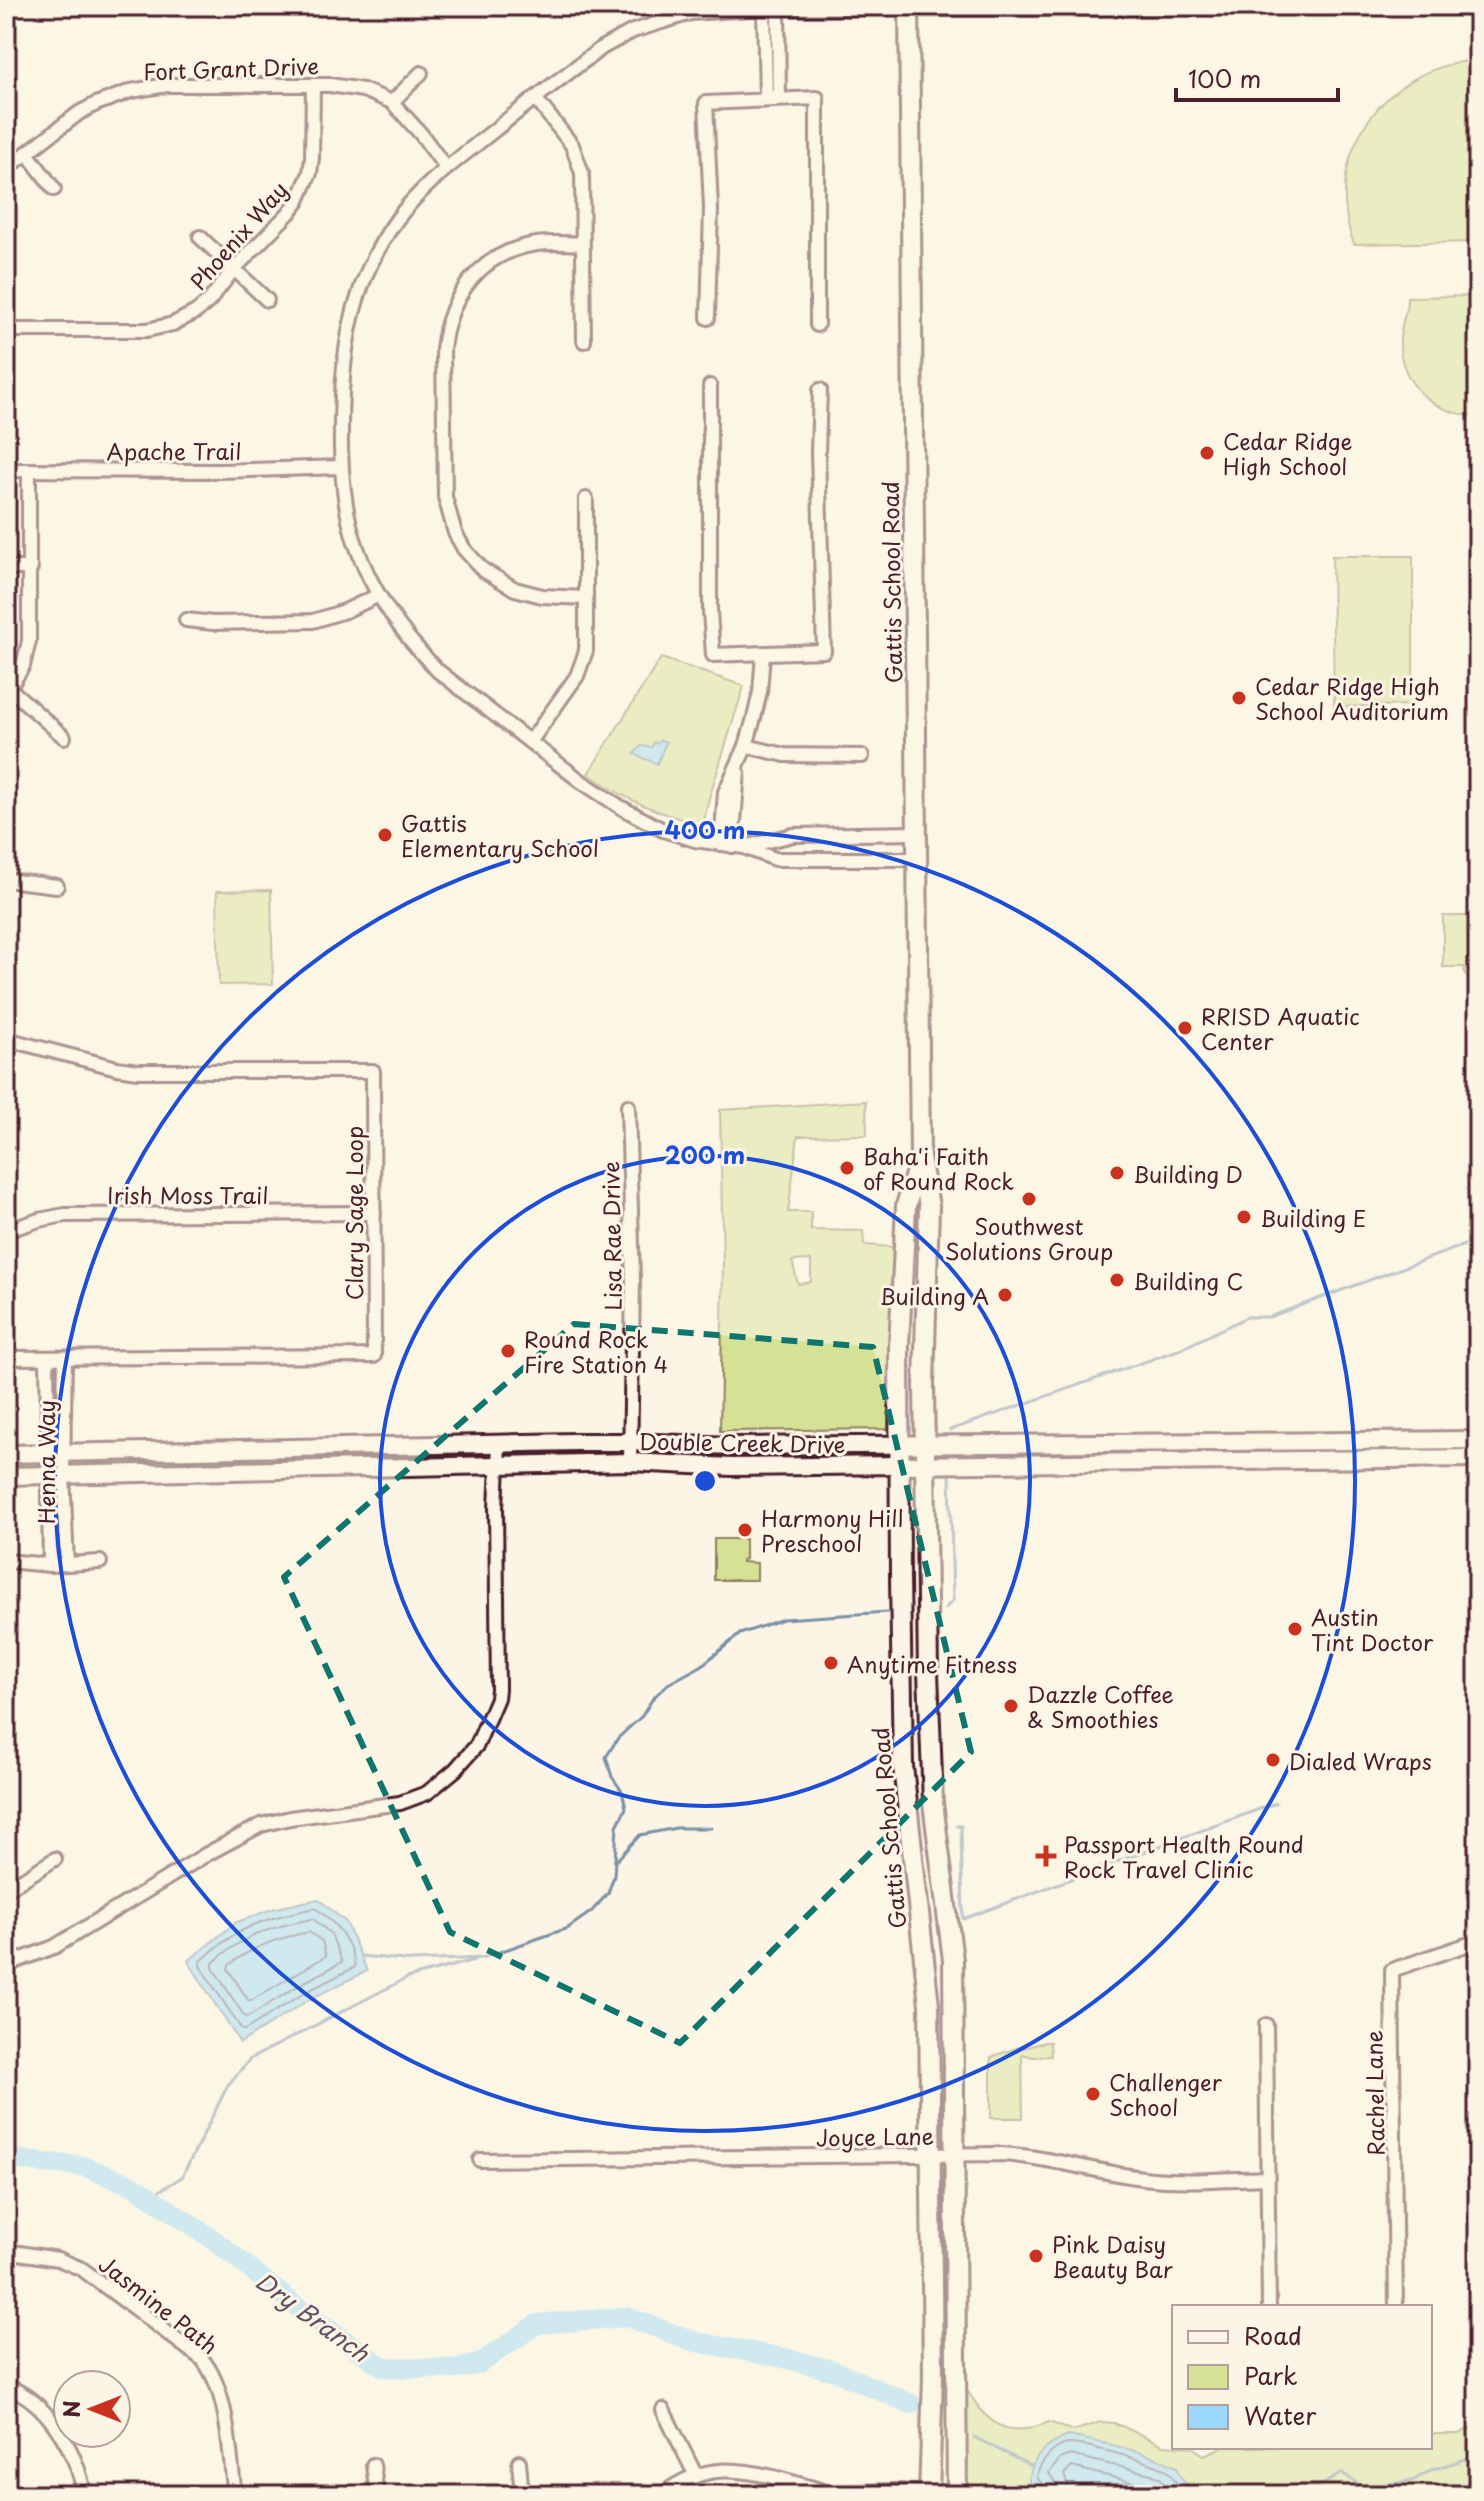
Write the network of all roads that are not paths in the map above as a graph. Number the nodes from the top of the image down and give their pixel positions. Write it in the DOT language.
graph roads {
  1 [pos="1240,6"];
  2 [pos="909,7"];
  3 [pos="771,8"];
  4 [pos="421,73"];
  5 [pos="313,85"];
  6 [pos="535,98"];
  7 [pos="772,99"];
  8 [pos="392,102"];
  9 [pos="27,153"];
  10 [pos="446,168"];
  11 [pos="6,169"];
  12 [pos="54,189"];
  13 [pos="200,237"];
  14 [pos="581,244"];
  15 [pos="233,270"];
  16 [pos="267,300"];
  17 [pos="708,318"];
  18 [pos="817,325"];
  19 [pos="6,330"];
  20 [pos="584,341"];
  21 [pos="710,386"];
  22 [pos="820,390"];
  23 [pos="341,467"];
  24 [pos="6,470"];
  25 [pos="29,470"];
  26 [pos="586,499"];
  27 [pos="6,568"];
  28 [pos="31,568"];
  29 [pos="379,595"];
  30 [pos="585,598"];
  31 [pos="186,620"];
  32 [pos="763,654"];
  33 [pos="8,691"];
  34 [pos="64,737"];
  35 [pos="530,742"];
  36 [pos="746,746"];
  37 [pos="862,756"];
  38 [pos="917,833"];
  39 [pos="732,846"];
  40 [pos="918,859"];
  41 [pos="6,880"];
  42 [pos="57,886"];
  43 [pos="6,1039"];
  44 [pos="628,1106"];
  45 [pos="920,1158"];
  46 [pos="374,1213"];
  47 [pos="6,1231"];
  48 [pos="6,1358"];
  49 [pos="65,1359"];
  50 [pos="47,1360"];
  51 [pos="1478,1440"];
  52 [pos="631,1442"];
  53 [pos="499,1444"];
  54 [pos="899,1444"];
  55 [pos="926,1444"];
  56 [pos="6,1454"];
  57 [pos="56,1454"];
  58 [pos="1478,1458"];
  59 [pos="630,1462"];
  60 [pos="498,1465"];
  61 [pos="901,1465"];
  62 [pos="926,1465"];
  63 [pos="56,1474"];
  64 [pos="6,1476"];
  65 [pos="65,1528"];
  66 [pos="49,1529"];
  67 [pos="6,1561"];
  68 [pos="100,1562"];
  69 [pos="67,1564"];
  70 [pos="50,1565"];
  71 [pos="55,1859"];
  72 [pos="6,1890"];
  73 [pos="1478,1941"];
  74 [pos="6,1965"];
  75 [pos="1266,2025"];
  76 [pos="931,2155"];
  77 [pos="955,2155"];
  78 [pos="480,2160"];
  79 [pos="1267,2178"];
  80 [pos="6,2251"];
  81 [pos="1269,2305"];
  82 [pos="1396,2305"];
  83 [pos="6,2386"];
  84 [pos="663,2410"];
  85 [pos="519,2462"];
  86 [pos="373,2465"];
  87 [pos="695,2474"];
  88 [pos="830,2494"];
  89 [pos="930,2494"];
  90 [pos="84,2495"];
  91 [pos="235,2495"];
  92 [pos="377,2495"];
  93 [pos="522,2495"];
  94 [pos="662,2495"];
  95 [pos="957,2495"];
  1 -- 2 [label="street"];
  2 -- 3 [label="street"];
  2 -- 38 [label="main road, Gattis School Road"];
  3 -- 6 [label="street"];
  3 -- 7 [label="street"];
  4 -- 8 [label="street"];
  5 -- 8 [label="street, Fort Grant Drive"];
  5 -- 9 [label="street, Fort Grant Drive"];
  5 -- 15 [label="street, Phoenix Way"];
  6 -- 10 [label="street"];
  6 -- 14 [label="street"];
  7 -- 17 [label="street"];
  7 -- 18 [label="street"];
  8 -- 10 [label="street, Fort Grant Drive"];
  9 -- 11 [label="street, Fort Grant Drive"];
  9 -- 12 [label="street"];
  10 -- 23 [label="street"];
  13 -- 15 [label="street"];
  14 -- 20 [label="street"];
  14 -- 30 [label="street"];
  15 -- 16 [label="street"];
  15 -- 19 [label="street, Phoenix Way"];
  21 -- 32 [label="street"];
  22 -- 32 [label="street"];
  23 -- 25 [label="street, Apache Trail"];
  23 -- 29 [label="street"];
  24 -- 25 [label="street, Apache Trail"];
  25 -- 28 [label="street"];
  26 -- 30 [label="street"];
  27 -- 28 [label="street"];
  28 -- 33 [label="street"];
  29 -- 31 [label="street"];
  29 -- 35 [label="street"];
  30 -- 35 [label="street"];
  32 -- 36 [label="street"];
  33 -- 34 [label="street"];
  35 -- 39 [label="street"];
  36 -- 37 [label="street"];
  36 -- 39 [label="street"];
  38 -- 39 [label="street"];
  38 -- 40 [label="main road, Gattis School Road"];
  39 -- 40 [label="street"];
  40 -- 45 [label="main road, Gattis School Road"];
  41 -- 42 [label="street"];
  43 -- 46 [label="street, Clary Sage Loop"];
  44 -- 52 [label="street, Lisa Rae Drive"];
  45 -- 54 [label="main road, Gattis School Road"];
  45 -- 55 [label="main road, Gattis School Road"];
  46 -- 47 [label="street, Irish Moss Trail"];
  46 -- 49 [label="street, Clary Sage Loop"];
  48 -- 50 [label="street, Clary Sage Loop"];
  49 -- 50 [label="street, Clary Sage Loop"];
  49 -- 57 [label="street, Henna Way"];
  50 -- 57 [label="street, Henna Way"];
  51 -- 55 [label="street, Double Creek Drive"];
  52 -- 53 [label="street, Double Creek Drive"];
  52 -- 54 [label="street, Double Creek Drive"];
  52 -- 59 [label="street, Lisa Rae Drive"];
  53 -- 57 [label="street, Double Creek Drive"];
  53 -- 60 [label="street"];
  54 -- 55 [label="street, Double Creek Drive"];
  54 -- 61 [label="main road, Gattis School Road"];
  55 -- 62 [label="main road, Gattis School Road"];
  56 -- 57 [label="street, Double Creek Drive"];
  57 -- 63 [label="street, Henna Way"];
  58 -- 62 [label="street, Double Creek Drive"];
  59 -- 60 [label="street, Double Creek Drive"];
  59 -- 61 [label="street, Double Creek Drive"];
  60 -- 63 [label="street, Double Creek Drive"];
  60 -- 74 [label="street"];
  61 -- 62 [label="street, Double Creek Drive"];
  61 -- 76 [label="main road, Gattis School Road"];
  62 -- 77 [label="main road, Gattis School Road"];
  63 -- 64 [label="street, Double Creek Drive"];
  63 -- 65 [label="street, Henna Way"];
  63 -- 66 [label="street, Henna Way"];
  65 -- 66 [label="street"];
  65 -- 69 [label="street, Henna Way"];
  66 -- 70 [label="street, Henna Way"];
  67 -- 70 [label="street"];
  68 -- 69 [label="street"];
  69 -- 70 [label="street"];
  71 -- 72 [label="street"];
  73 -- 82 [label="street, Rachel Lane"];
  75 -- 79 [label="street"];
  76 -- 77 [label="street, Joyce Lane"];
  76 -- 78 [label="street, Joyce Lane"];
  76 -- 89 [label="main road, Gattis School Road"];
  77 -- 79 [label="street, Joyce Lane"];
  77 -- 95 [label="main road, Gattis School Road"];
  79 -- 81 [label="street"];
  80 -- 91 [label="street, Jasmine Path"];
  83 -- 90 [label="street"];
  84 -- 87 [label="street"];
  85 -- 93 [label="street"];
  86 -- 92 [label="street"];
  87 -- 88 [label="street"];
  87 -- 94 [label="street"];
  88 -- 89 [label="street"];
}
